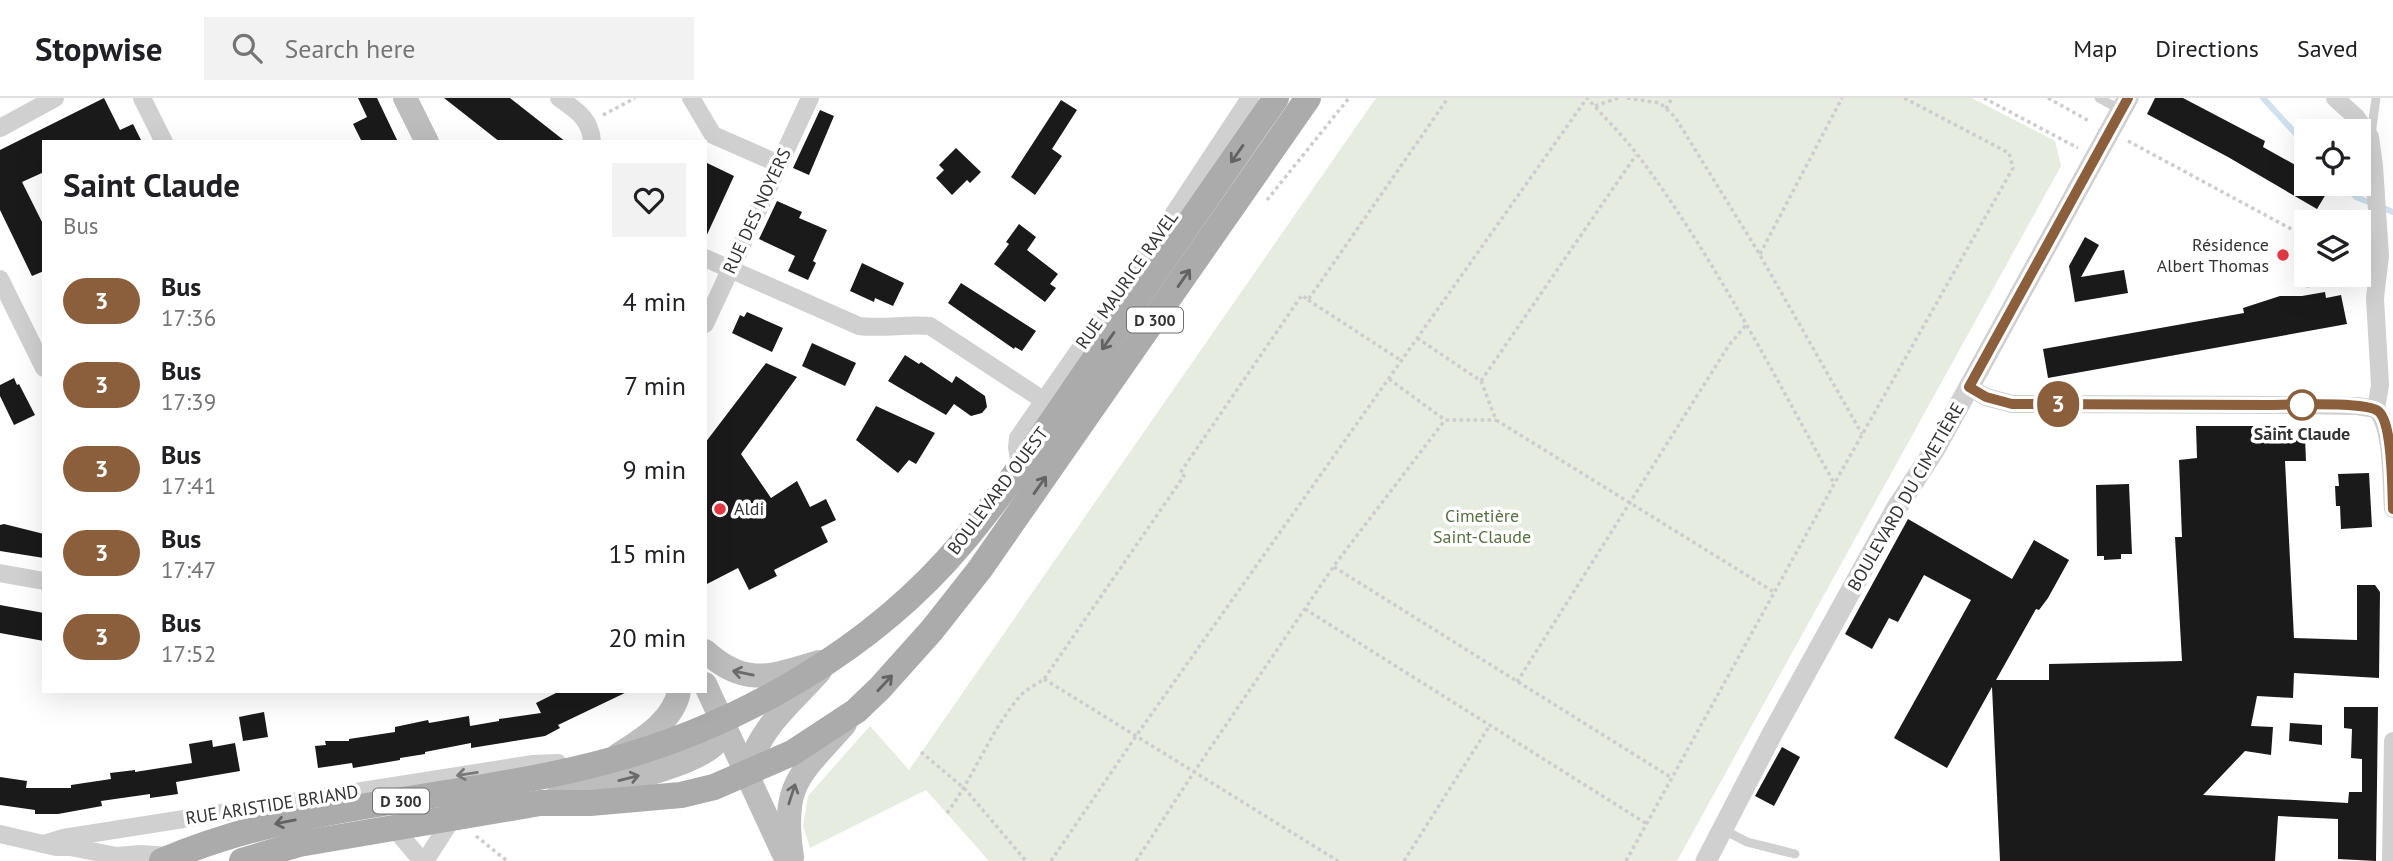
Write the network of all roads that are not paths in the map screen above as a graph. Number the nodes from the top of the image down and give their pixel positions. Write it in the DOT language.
graph roads {
  1 [pos="55,98"];
  2 [pos="142,98"];
  3 [pos="405,98"];
  4 [pos="559,98"];
  5 [pos="691,98"];
  6 [pos="810,98"];
  7 [pos="1250,98"];
  8 [pos="1276,98"];
  9 [pos="1308,98"];
  10 [pos="2099,98"];
  11 [pos="2335,98"];
  12 [pos="2376,98"];
  13 [pos="2125,104"];
  14 [pos="2357,119"];
  15 [pos="0,128"];
  16 [pos="2371,130"];
  17 [pos="163,140"];
  18 [pos="426,140"];
  19 [pos="592,140"];
  20 [pos="2371,144"];
  21 [pos="779,164"];
  22 [pos="2386,256"];
  23 [pos="707,259"];
  24 [pos="729,268"];
  25 [pos="0,279"];
  26 [pos="707,319"];
  27 [pos="42,365"];
  28 [pos="1969,387"];
  29 [pos="1043,400"];
  30 [pos="2376,409"];
  31 [pos="1020,465"];
  32 [pos="2393,509"];
  33 [pos="0,573"];
  34 [pos="42,581"];
  35 [pos="707,653"];
  36 [pos="833,658"];
  37 [pos="707,688"];
  38 [pos="678,693"];
  39 [pos="856,711"];
  40 [pos="723,719"];
  41 [pos="2393,741"];
  42 [pos="2393,748"];
  43 [pos="608,761"];
  44 [pos="747,773"];
  45 [pos="540,803"];
  46 [pos="452,818"];
  47 [pos="143,827"];
  48 [pos="396,829"];
  49 [pos="1722,830"];
  50 [pos="0,834"];
  51 [pos="64,853"];
  52 [pos="1795,854"];
  53 [pos="117,859"];
  54 [pos="167,859"];
  55 [pos="242,861"];
  56 [pos="424,861"];
  57 [pos="787,861"];
  58 [pos="793,861"];
  59 [pos="1706,861"];
  60 [pos="2391,861"];
  1 -- 15 [label="street"];
  2 -- 17 [label="street"];
  3 -- 18 [label="main road"];
  4 -- 19 [label="street"];
  5 -- 21 [label="street"];
  6 -- 21 [label="street, RUE DES NOYERS"];
  7 -- 29 [label="street, RUE MAURICE RAVEL"];
  8 -- 31 [label="main road, BOULEVARD OUEST / D 300, one-way"];
  39 -- 9 [label="main road, BOULEVARD OUEST / D 300, one-way"];
  10 -- 13 [label="lane"];
  11 -- 14 [label="street"];
  12 -- 16 [label="lane"];
  13 -- 28 [label="street, BOULEVARD DU CIMETIÈRE"];
  20 -- 22 [label="street"];
  21 -- 24 [label="street, RUE DES NOYERS"];
  22 -- 30 [label="street"];
  23 -- 24 [label="street"];
  24 -- 26 [label="street, RUE DES NOYERS"];
  24 -- 29 [label="street"];
  25 -- 27 [label="street"];
  28 -- 30 [label="street"];
  28 -- 49 [label="street, BOULEVARD DU CIMETIÈRE"];
  29 -- 31 [label="street, RUE MAURICE RAVEL"];
  30 -- 32 [label="street"];
  31 -- 36 [label="main road, BOULEVARD OUEST / D 300"];
  33 -- 34 [label="street"];
  36 -- 35 [label="main road, one-way"];
  36 -- 40 [label="main road, BOULEVARD OUEST / D 300"];
  36 -- 44 [label="main road"];
  37 -- 40 [label="main road"];
  38 -- 43 [label="main road"];
  39 -- 44 [label="main road, BOULEVARD OUEST / D 300"];
  58 -- 39 [label="main road, one-way"];
  40 -- 43 [label="main road, BOULEVARD OUEST / D 300"];
  40 -- 44 [label="main road"];
  45 -- 40 [label="main road, one-way"];
  41 -- 42 [label="street"];
  42 -- 60 [label="street"];
  43 -- 47 [label="street, RUE ARISTIDE BRIAND, one-way"];
  43 -- 54 [label="main road, BOULEVARD OUEST / D 300, one-way"];
  44 -- 45 [label="main road, BOULEVARD OUEST / D 300"];
  44 -- 57 [label="main road"];
  45 -- 46 [label="main road, BOULEVARD OUEST / D 300"];
  46 -- 48 [label="main road, BOULEVARD OUEST / D 300"];
  46 -- 56 [label="street"];
  47 -- 51 [label="street, RUE ARISTIDE BRIAND"];
  47 -- 53 [label="street"];
  48 -- 55 [label="main road, BOULEVARD OUEST / D 300"];
  48 -- 56 [label="street"];
  49 -- 52 [label="lane"];
  49 -- 59 [label="street, BOULEVARD DU CIMETIÈRE"];
  50 -- 51 [label="street, RUE ARISTIDE BRIAND"];
  51 -- 53 [label="street, RUE ARISTIDE BRIAND"];
  53 -- 54 [label="street, RUE ARISTIDE BRIAND"];
}
